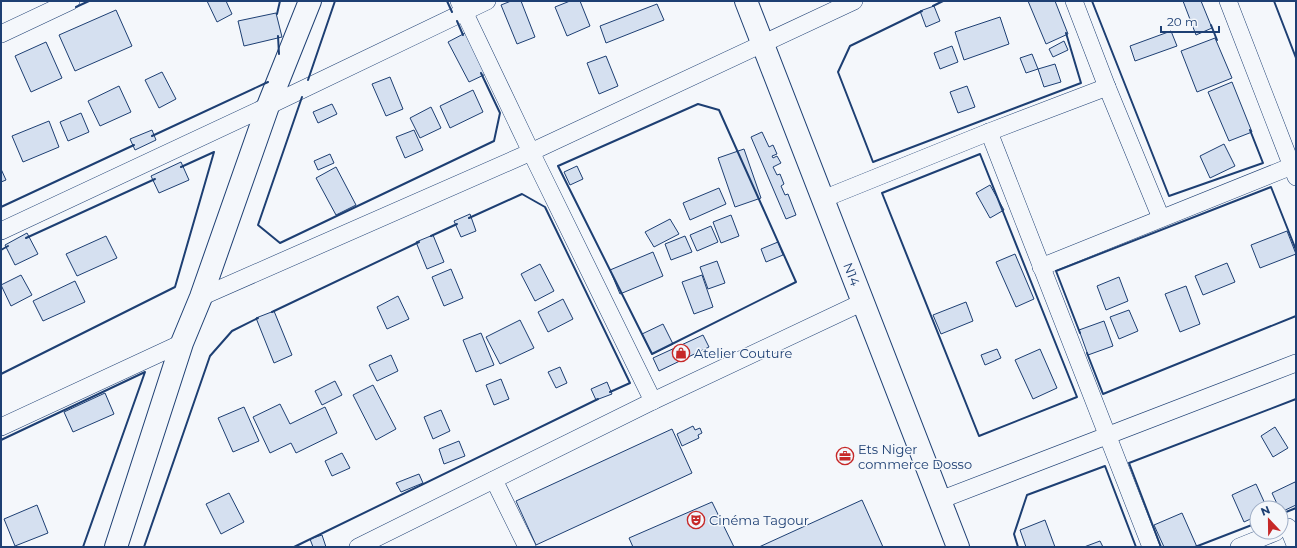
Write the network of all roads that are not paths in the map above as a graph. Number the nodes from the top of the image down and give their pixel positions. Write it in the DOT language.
graph roads {
  1 [pos="71,1"];
  2 [pos="310,1"];
  3 [pos="487,1"];
  4 [pos="746,1"];
  5 [pos="854,1"];
  6 [pos="1074,1"];
  7 [pos="1228,1"];
  8 [pos="462,6"];
  9 [pos="1,34"];
  10 [pos="763,43"];
  11 [pos="1107,87"];
  12 [pos="268,106"];
  13 [pos="989,132"];
  14 [pos="531,152"];
  15 [pos="1294,171"];
  16 [pos="823,199"];
  17 [pos="1161,218"];
  18 [pos="1,231"];
  19 [pos="1041,266"];
  20 [pos="201,297"];
  21 [pos="863,302"];
  22 [pos="182,343"];
  23 [pos="1296,363"];
  24 [pos="654,401"];
  25 [pos="1,428"];
  26 [pos="1107,436"];
  27 [pos="494,480"];
  28 [pos="940,500"];
  29 [pos="1289,535"];
  30 [pos="1256,540"];
  31 [pos="116,547"];
  32 [pos="358,547"];
  33 [pos="527,547"];
  34 [pos="958,547"];
  35 [pos="1151,547"];
  36 [pos="1239,547"];
  37 [pos="1296,547"];
  1 -- 9 [label="street"];
  2 -- 12 [label="main road"];
  3 -- 8 [label="street"];
  4 -- 10 [label="main road, N14"];
  5 -- 10 [label="street"];
  6 -- 11 [label="street"];
  7 -- 15 [label="street"];
  8 -- 12 [label="street"];
  8 -- 14 [label="street"];
  10 -- 14 [label="street"];
  10 -- 16 [label="main road, N14"];
  11 -- 13 [label="street"];
  11 -- 17 [label="street"];
  12 -- 18 [label="street"];
  12 -- 20 [label="main road"];
  13 -- 16 [label="street"];
  13 -- 19 [label="street"];
  14 -- 20 [label="street"];
  14 -- 24 [label="street"];
  15 -- 17 [label="street"];
  16 -- 21 [label="main road, N14"];
  17 -- 19 [label="street"];
  19 -- 26 [label="street"];
  20 -- 22 [label="main road"];
  21 -- 24 [label="street"];
  21 -- 28 [label="main road, N14"];
  22 -- 25 [label="street"];
  22 -- 31 [label="main road"];
  23 -- 26 [label="street"];
  24 -- 27 [label="street"];
  26 -- 28 [label="street"];
  26 -- 35 [label="street"];
  27 -- 32 [label="street"];
  27 -- 33 [label="street"];
  28 -- 34 [label="main road, N14"];
  29 -- 37 [label="street"];
  30 -- 36 [label="street"];
}
